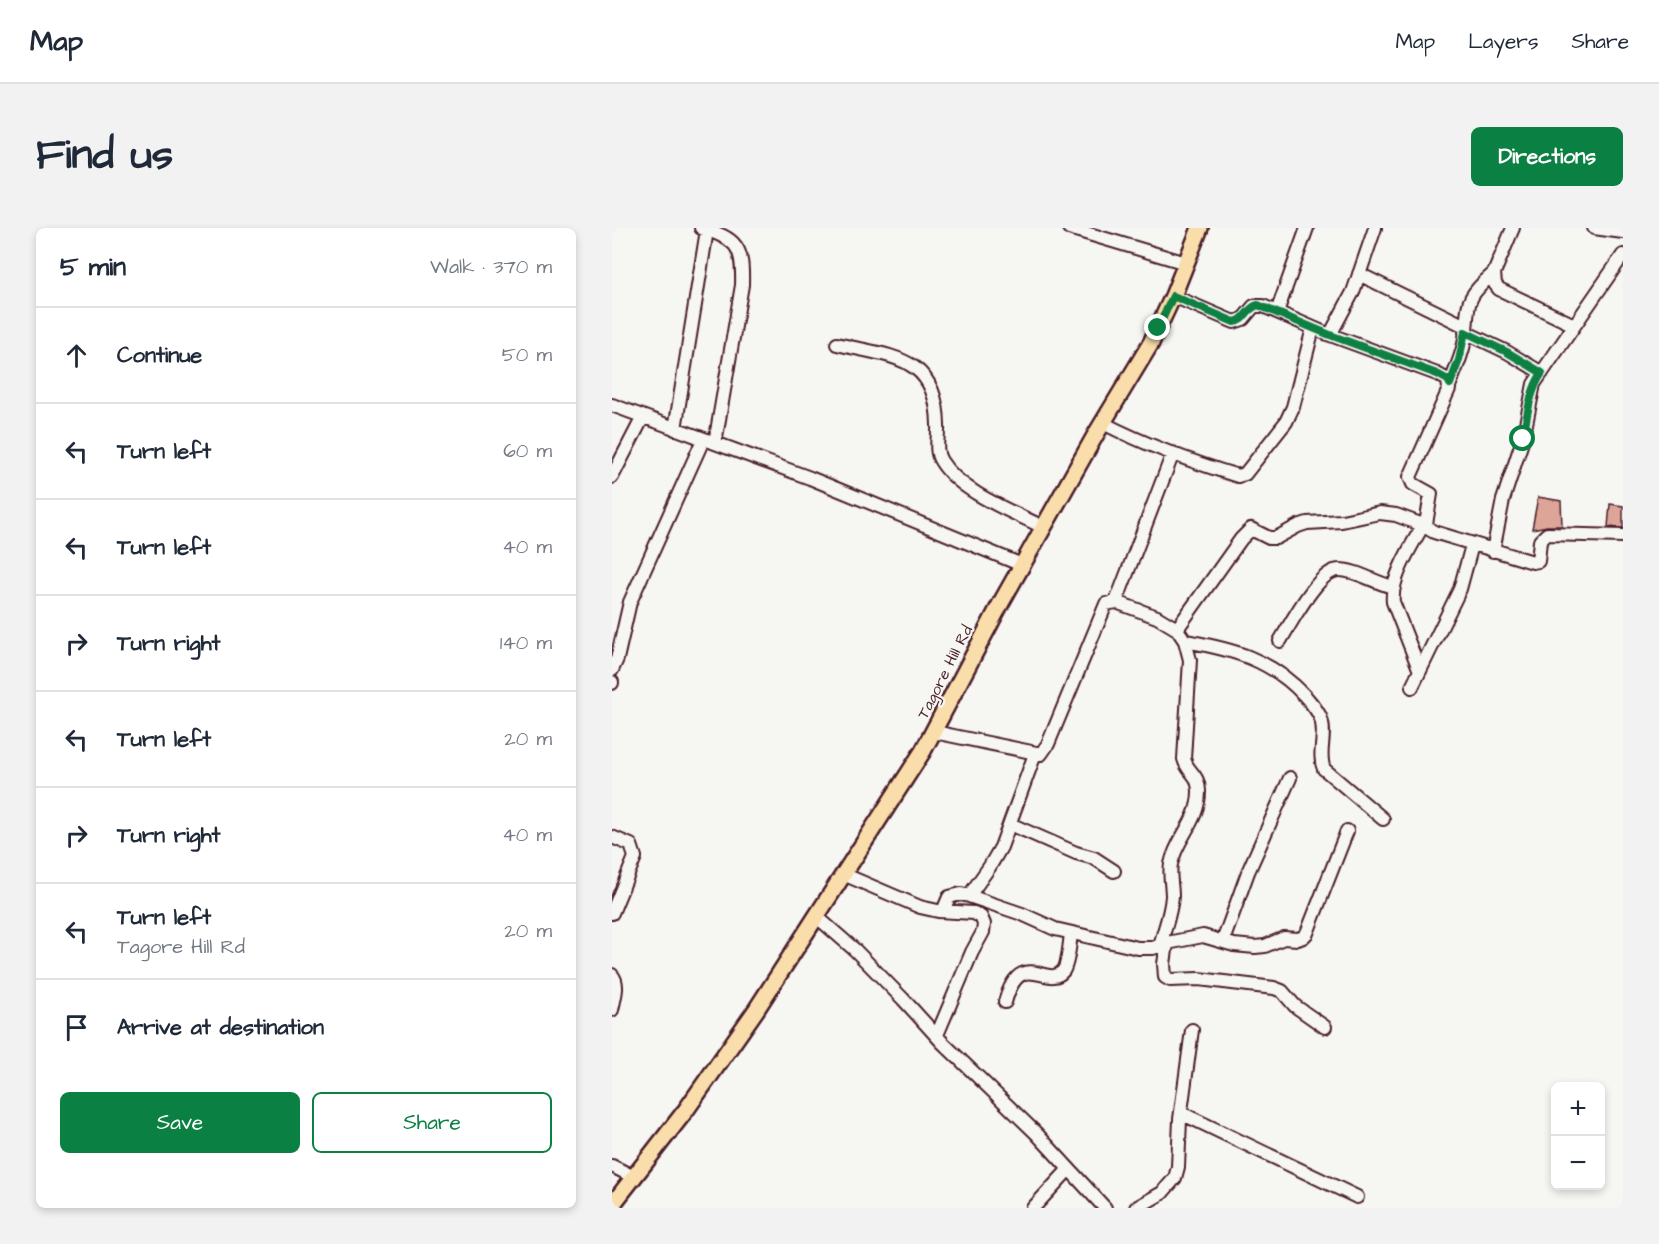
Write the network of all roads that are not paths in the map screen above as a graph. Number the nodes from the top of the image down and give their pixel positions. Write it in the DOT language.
graph roads {
  1 [pos="1069,228"];
  2 [pos="1200,228"];
  3 [pos="1307,228"];
  4 [pos="1375,228"];
  5 [pos="1513,228"];
  6 [pos="1594,228"];
  7 [pos="704,229"];
  8 [pos="1623,232"];
  9 [pos="731,233"];
  10 [pos="1623,255"];
  11 [pos="1186,263"];
  12 [pos="1494,273"];
  13 [pos="1359,274"];
  14 [pos="1173,296"];
  15 [pos="1277,312"];
  16 [pos="1574,325"];
  17 [pos="1313,328"];
  18 [pos="1465,329"];
  19 [pos="1330,335"];
  20 [pos="837,344"];
  21 [pos="1542,373"];
  22 [pos="1450,384"];
  23 [pos="612,405"];
  24 [pos="643,417"];
  25 [pos="1103,423"];
  26 [pos="675,429"];
  27 [pos="709,441"];
  28 [pos="1173,453"];
  29 [pos="612,477"];
  30 [pos="1425,521"];
  31 [pos="1043,527"];
  32 [pos="1623,536"];
  33 [pos="1472,545"];
  34 [pos="1493,551"];
  35 [pos="1022,565"];
  36 [pos="1393,587"];
  37 [pos="1116,603"];
  38 [pos="1177,629"];
  39 [pos="1185,641"];
  40 [pos="1280,642"];
  41 [pos="612,670"];
  42 [pos="1420,671"];
  43 [pos="1412,687"];
  44 [pos="934,732"];
  45 [pos="1035,754"];
  46 [pos="1290,778"];
  47 [pos="1383,819"];
  48 [pos="1010,824"];
  49 [pos="1347,831"];
  50 [pos="612,837"];
  51 [pos="1114,871"];
  52 [pos="843,874"];
  53 [pos="969,896"];
  54 [pos="613,906"];
  55 [pos="943,911"];
  56 [pos="816,916"];
  57 [pos="1071,933"];
  58 [pos="1223,941"];
  59 [pos="1163,944"];
  60 [pos="612,975"];
  61 [pos="1005,1002"];
  62 [pos="612,1010"];
  63 [pos="1325,1027"];
  64 [pos="1192,1030"];
  65 [pos="940,1039"];
  66 [pos="1181,1113"];
  67 [pos="612,1166"];
  68 [pos="1069,1169"];
  69 [pos="634,1177"];
  70 [pos="1358,1197"];
  71 [pos="612,1205"];
  72 [pos="1033,1208"];
  73 [pos="1105,1208"];
  74 [pos="1136,1208"];
  1 -- 11 [label="street"];
  2 -- 11 [label="main road, Tagore Hill Rd"];
  3 -- 15 [label="street"];
  4 -- 13 [label="street"];
  5 -- 12 [label="street"];
  6 -- 8 [label="street"];
  7 -- 9 [label="street"];
  7 -- 26 [label="street"];
  9 -- 27 [label="street"];
  10 -- 16 [label="street"];
  11 -- 14 [label="main road, Tagore Hill Rd"];
  12 -- 16 [label="street"];
  12 -- 18 [label="street"];
  13 -- 18 [label="street"];
  13 -- 19 [label="street"];
  14 -- 15 [label="street"];
  14 -- 25 [label="main road, Tagore Hill Rd"];
  15 -- 17 [label="street"];
  16 -- 21 [label="street"];
  17 -- 19 [label="street"];
  17 -- 28 [label="street"];
  18 -- 21 [label="street"];
  18 -- 22 [label="street"];
  19 -- 22 [label="street"];
  20 -- 31 [label="street"];
  21 -- 34 [label="street"];
  22 -- 30 [label="street"];
  23 -- 24 [label="street"];
  24 -- 26 [label="street"];
  24 -- 29 [label="street"];
  25 -- 28 [label="street"];
  25 -- 31 [label="main road, Tagore Hill Rd"];
  26 -- 27 [label="street"];
  27 -- 35 [label="street"];
  27 -- 41 [label="street"];
  28 -- 37 [label="street"];
  30 -- 33 [label="street"];
  30 -- 36 [label="street"];
  30 -- 38 [label="street"];
  31 -- 35 [label="main road, Tagore Hill Rd"];
  32 -- 34 [label="street"];
  33 -- 34 [label="street"];
  33 -- 42 [label="street"];
  35 -- 44 [label="main road, Tagore Hill Rd"];
  36 -- 40 [label="street"];
  36 -- 42 [label="street"];
  37 -- 38 [label="street"];
  37 -- 45 [label="street"];
  38 -- 39 [label="street"];
  39 -- 47 [label="street"];
  39 -- 59 [label="street"];
  42 -- 43 [label="street"];
  44 -- 45 [label="street"];
  44 -- 52 [label="main road, Tagore Hill Rd"];
  45 -- 48 [label="street"];
  46 -- 58 [label="street"];
  48 -- 51 [label="street"];
  48 -- 53 [label="street"];
  49 -- 58 [label="street"];
  50 -- 54 [label="street"];
  52 -- 55 [label="street"];
  52 -- 56 [label="main road, Tagore Hill Rd"];
  53 -- 55 [label="street"];
  53 -- 57 [label="street"];
  55 -- 65 [label="street"];
  56 -- 65 [label="street"];
  56 -- 69 [label="main road, Tagore Hill Rd"];
  57 -- 59 [label="street"];
  57 -- 61 [label="street"];
  58 -- 59 [label="street"];
  59 -- 63 [label="street"];
  60 -- 62 [label="street"];
  64 -- 66 [label="street"];
  65 -- 68 [label="street"];
  66 -- 70 [label="street"];
  66 -- 74 [label="street"];
  67 -- 69 [label="street"];
  68 -- 72 [label="street"];
  68 -- 73 [label="street"];
  69 -- 71 [label="main road, Tagore Hill Rd"];
}
